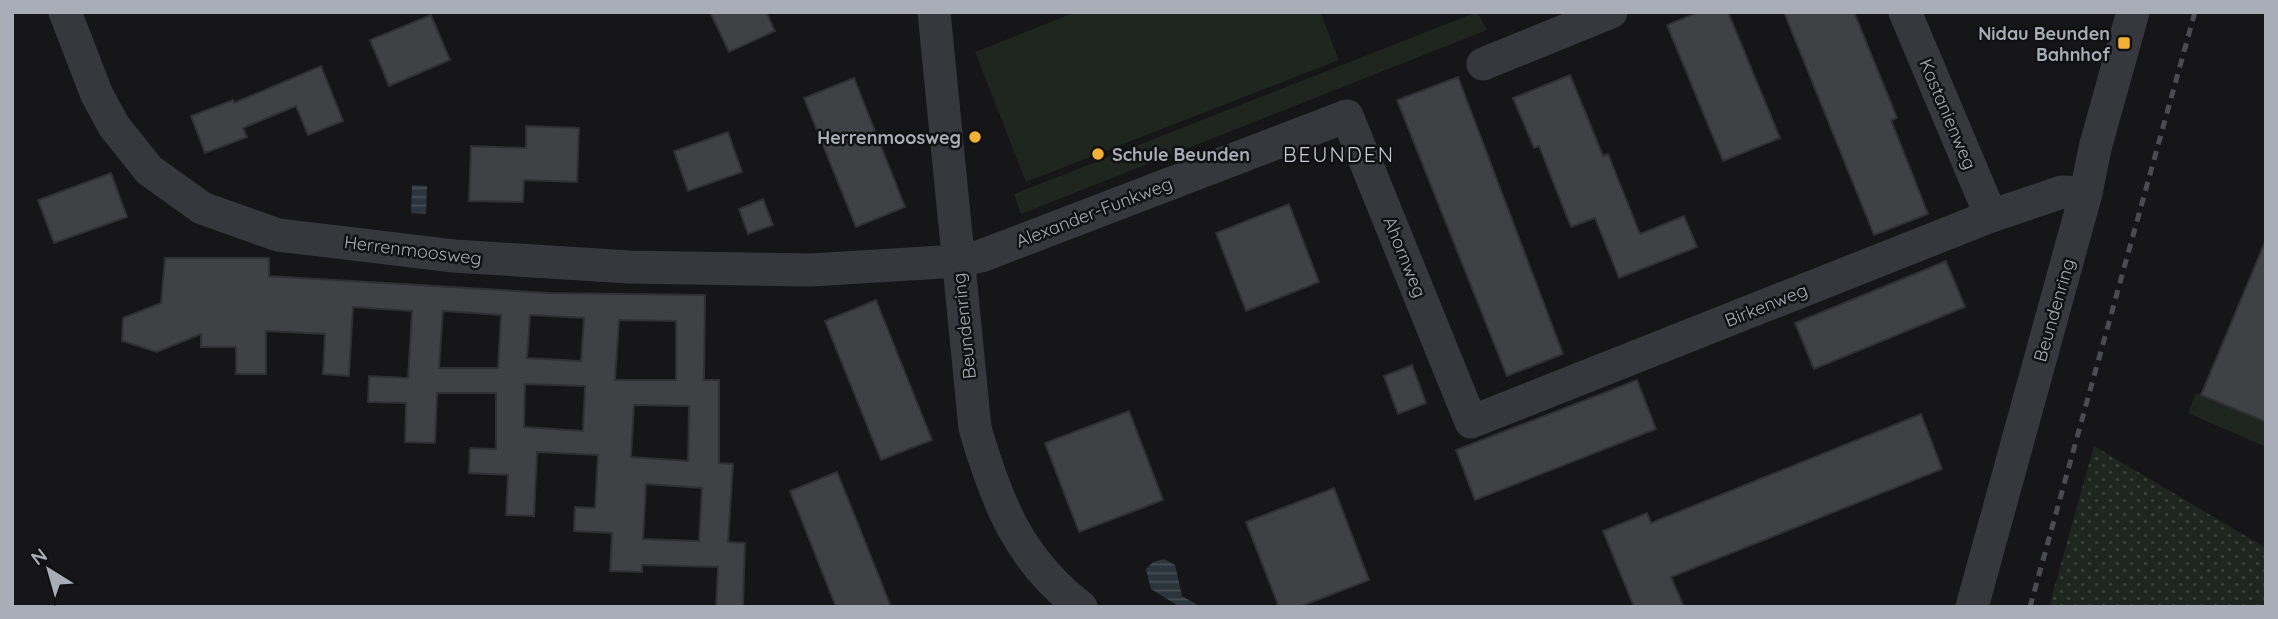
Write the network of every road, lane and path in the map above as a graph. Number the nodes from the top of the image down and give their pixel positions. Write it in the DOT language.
graph roads {
  1 [pos="65,12"];
  2 [pos="934,12"];
  3 [pos="1611,12"];
  4 [pos="1905,12"];
  5 [pos="2133,12"];
  6 [pos="1483,64"];
  7 [pos="1347,116"];
  8 [pos="2086,193"];
  9 [pos="1991,216"];
  10 [pos="958,261"];
  11 [pos="1461,400"];
  12 [pos="1081,607"];
  13 [pos="1972,607"];
  1 -- 10 [label="street, Herrenmoosweg"];
  2 -- 10 [label="street, Beundenring"];
  3 -- 6 [label="street"];
  4 -- 9 [label="street, Kastanienweg"];
  5 -- 8 [label="street, Beundenring"];
  7 -- 10 [label="street, Alexander-Funkweg"];
  7 -- 11 [label="street, Ahornweg"];
  8 -- 9 [label="street, Birkenweg"];
  8 -- 13 [label="street, Beundenring"];
  9 -- 11 [label="street, Birkenweg"];
  10 -- 12 [label="street, Beundenring"];
}
